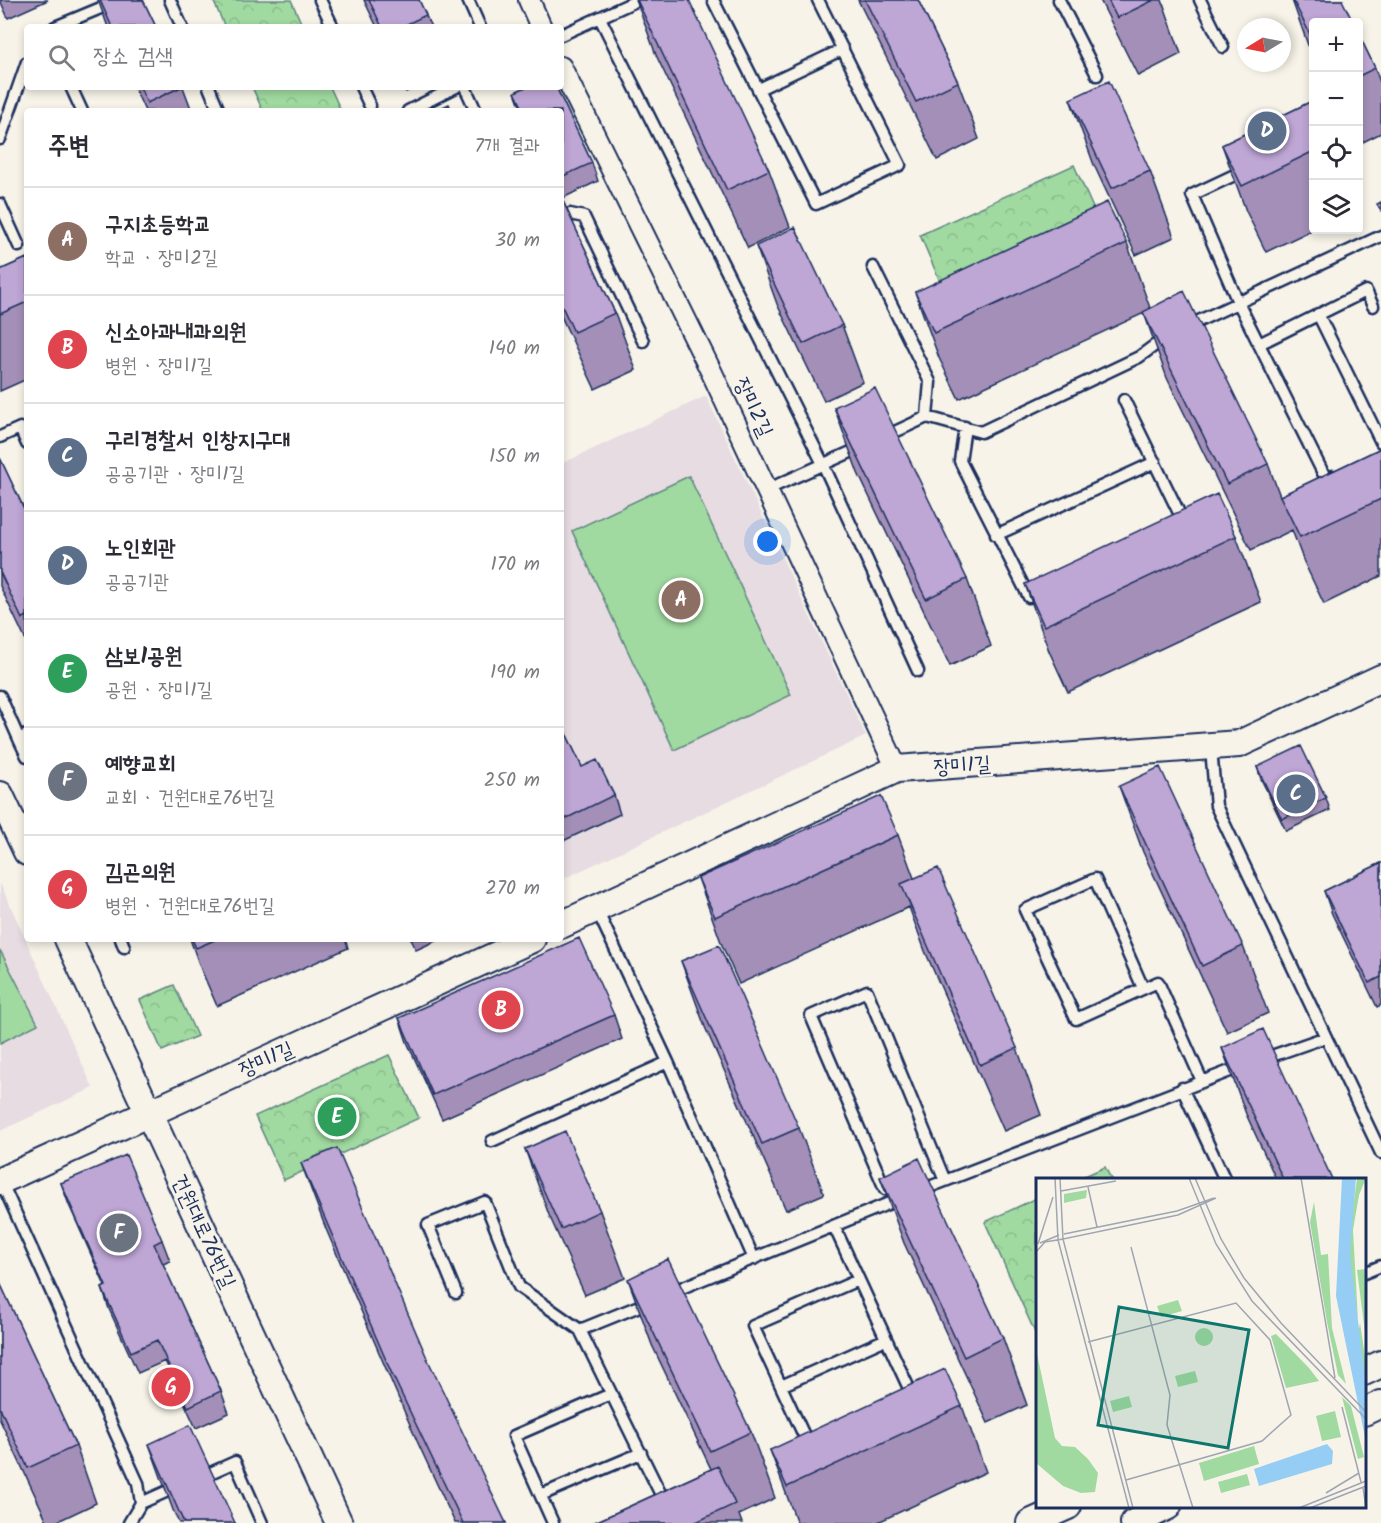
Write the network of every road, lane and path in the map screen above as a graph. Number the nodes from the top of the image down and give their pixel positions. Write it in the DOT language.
graph roads {
  1 [pos="120,0"];
  2 [pos="170,0"];
  3 [pos="320,0"];
  4 [pos="468,0"];
  5 [pos="529,0"];
  6 [pos="638,0"];
  7 [pos="713,0"];
  8 [pos="818,0"];
  9 [pos="1059,0"];
  10 [pos="1200,0"];
  11 [pos="107,3"];
  12 [pos="626,3"];
  13 [pos="600,18"];
  14 [pos="62,24"];
  15 [pos="181,24"];
  16 [pos="332,24"];
  17 [pos="479,24"];
  18 [pos="541,24"];
  19 [pos="564,34"];
  20 [pos="1223,47"];
  21 [pos="843,49"];
  22 [pos="24,71"];
  23 [pos="564,73"];
  24 [pos="1098,75"];
  25 [pos="759,89"];
  26 [pos="72,90"];
  27 [pos="210,90"];
  28 [pos="362,90"];
  29 [pos="450,90"];
  30 [pos="466,90"];
  31 [pos="370,106"];
  32 [pos="81,108"];
  33 [pos="218,108"];
  34 [pos="414,108"];
  35 [pos="475,108"];
  36 [pos="0,139"];
  37 [pos="1256,165"];
  38 [pos="0,204"];
  39 [pos="564,217"];
  40 [pos="1381,236"];
  41 [pos="19,246"];
  42 [pos="873,267"];
  43 [pos="1238,302"];
  44 [pos="1373,306"];
  45 [pos="1318,314"];
  46 [pos="643,341"];
  47 [pos="1259,344"];
  48 [pos="1124,400"];
  49 [pos="927,417"];
  50 [pos="23,426"];
  51 [pos="965,428"];
  52 [pos="0,437"];
  53 [pos="1381,441"];
  54 [pos="1155,462"];
  55 [pos="824,464"];
  56 [pos="1344,471"];
  57 [pos="766,490"];
  58 [pos="1175,527"];
  59 [pos="996,535"];
  60 [pos="1050,587"];
  61 [pos="918,671"];
  62 [pos="1381,678"];
  63 [pos="0,696"];
  64 [pos="23,737"];
  65 [pos="1212,748"];
  66 [pos="897,769"];
  67 [pos="0,795"];
  68 [pos="24,846"];
  69 [pos="596,908"];
  70 [pos="564,924"];
  71 [pos="69,942"];
  72 [pos="517,942"];
  73 [pos="1143,988"];
  74 [pos="1326,1036"];
  75 [pos="668,1062"];
  76 [pos="1202,1080"];
  77 [pos="1182,1088"];
  78 [pos="149,1112"];
  79 [pos="492,1141"];
  80 [pos="1381,1153"];
  81 [pos="1225,1178"];
  82 [pos="1,1181"];
  83 [pos="945,1181"];
  84 [pos="891,1203"];
  85 [pos="834,1226"];
  86 [pos="754,1259"];
  87 [pos="1381,1266"];
  88 [pos="1366,1273"];
  89 [pos="858,1280"];
  90 [pos="456,1293"];
  91 [pos="580,1330"];
  92 [pos="886,1339"];
  93 [pos="1381,1364"];
  94 [pos="1366,1372"];
  95 [pos="781,1386"];
  96 [pos="611,1394"];
  97 [pos="902,1400"];
  98 [pos="1381,1404"];
  99 [pos="1366,1412"];
  100 [pos="818,1437"];
  101 [pos="640,1453"];
  102 [pos="541,1495"];
  103 [pos="141,1503"];
  104 [pos="1064,1508"];
  105 [pos="1164,1508"];
  106 [pos="658,1511"];
  107 [pos="129,1523"];
  108 [pos="262,1523"];
  109 [pos="339,1523"];
  110 [pos="553,1523"];
  111 [pos="1030,1523"];
  112 [pos="1134,1523"];
  1 -- 11 [label="lane"];
  2 -- 15 [label="lane"];
  3 -- 16 [label="lane"];
  4 -- 17 [label="lane"];
  5 -- 18 [label="street"];
  6 -- 12 [label="lane"];
  7 -- 25 [label="lane"];
  8 -- 21 [label="lane"];
  9 -- 24 [label="lane"];
  10 -- 20 [label="lane"];
  11 -- 14 [label="lane"];
  12 -- 13 [label="lane"];
  13 -- 19 [label="lane"];
  13 -- 55 [label="lane"];
  21 -- 25 [label="lane"];
  21 -- 25 [label="lane"];
  22 -- 36 [label="lane"];
  23 -- 57 [label="street, 장미2길"];
  26 -- 32 [label="lane"];
  27 -- 33 [label="lane"];
  28 -- 31 [label="lane"];
  29 -- 34 [label="lane"];
  30 -- 35 [label="lane"];
  37 -- 43 [label="lane"];
  38 -- 41 [label="lane"];
  39 -- 46 [label="lane"];
  40 -- 43 [label="lane"];
  42 -- 49 [label="lane"];
  43 -- 47 [label="lane"];
  43 -- 51 [label="lane"];
  44 -- 45 [label="lane"];
  45 -- 47 [label="lane"];
  45 -- 53 [label="lane"];
  47 -- 56 [label="lane"];
  48 -- 54 [label="lane"];
  49 -- 51 [label="lane"];
  49 -- 55 [label="lane"];
  50 -- 52 [label="lane"];
  51 -- 59 [label="lane"];
  54 -- 58 [label="lane"];
  54 -- 59 [label="lane"];
  55 -- 57 [label="lane"];
  55 -- 61 [label="lane"];
  57 -- 66 [label="street, 장미2길"];
  59 -- 60 [label="lane"];
  62 -- 65 [label="street, 장미1길"];
  63 -- 64 [label="lane"];
  65 -- 66 [label="street, 장미1길"];
  65 -- 74 [label="lane"];
  66 -- 69 [label="street, 장미1길"];
  67 -- 68 [label="street"];
  69 -- 70 [label="street, 장미1길"];
  69 -- 75 [label="lane"];
  71 -- 78 [label="street, 건원대로76번길"];
  72 -- 78 [label="street, 장미1길"];
  73 -- 73 [label="lane"];
  73 -- 76 [label="lane"];
  74 -- 76 [label="lane"];
  74 -- 80 [label="lane"];
  75 -- 79 [label="lane"];
  75 -- 86 [label="lane"];
  76 -- 77 [label="lane"];
  77 -- 81 [label="lane"];
  77 -- 83 [label="lane"];
  78 -- 82 [label="street, 장미1길"];
  78 -- 109 [label="street, 건원대로76번길"];
  82 -- 103 [label="lane"];
  83 -- 84 [label="lane"];
  83 -- 84 [label="lane"];
  84 -- 85 [label="lane"];
  85 -- 86 [label="lane"];
  85 -- 89 [label="lane"];
  86 -- 91 [label="lane"];
  87 -- 88 [label="lane"];
  89 -- 92 [label="lane"];
  89 -- 95 [label="lane"];
  90 -- 91 [label="lane"];
  91 -- 96 [label="lane"];
  92 -- 95 [label="lane"];
  92 -- 97 [label="lane"];
  93 -- 94 [label="street"];
  95 -- 100 [label="lane"];
  96 -- 101 [label="lane"];
  96 -- 102 [label="lane"];
  98 -- 99 [label="street"];
  101 -- 102 [label="lane"];
  101 -- 106 [label="lane"];
  102 -- 110 [label="lane"];
  103 -- 107 [label="lane"];
  103 -- 108 [label="lane"];
  104 -- 111 [label="street"];
  105 -- 112 [label="street"];
}
